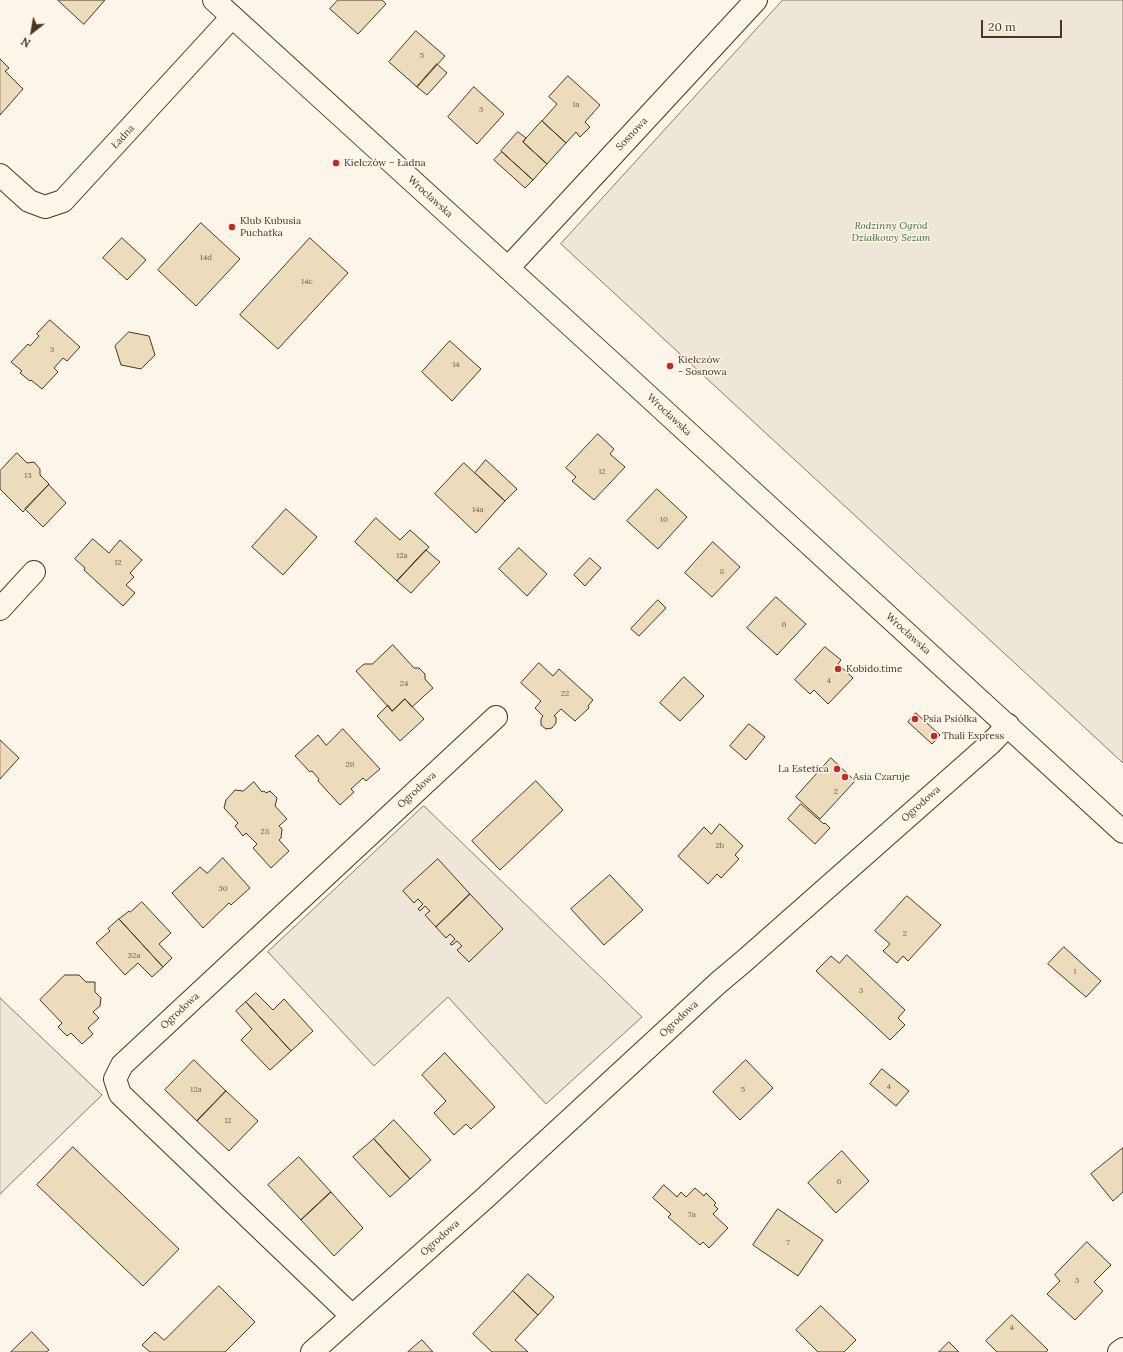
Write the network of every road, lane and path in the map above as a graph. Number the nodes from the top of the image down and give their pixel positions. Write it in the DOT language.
graph roads {
  1 [pos="214,0"];
  2 [pos="756,0"];
  3 [pos="232,17"];
  4 [pos="0,175"];
  5 [pos="508,268"];
  6 [pos="34,572"];
  7 [pos="0,609"];
  8 [pos="496,717"];
  9 [pos="1008,726"];
  10 [pos="1123,832"];
  11 [pos="352,1316"];
  12 [pos="1123,1348"];
  13 [pos="312,1352"];
  14 [pos="1119,1352"];
  1 -- 3 [label="street, Wrocławska"];
  2 -- 5 [label="street, Sosnowa"];
  3 -- 4 [label="street, Ładna"];
  3 -- 5 [label="street, Wrocławska"];
  5 -- 9 [label="street, Wrocławska"];
  6 -- 7 [label="street"];
  8 -- 11 [label="street, Ogrodowa"];
  9 -- 10 [label="street, Wrocławska"];
  9 -- 11 [label="street, Ogrodowa"];
  11 -- 13 [label="street, Ogrodowa"];
  12 -- 14 [label="street"];
}
